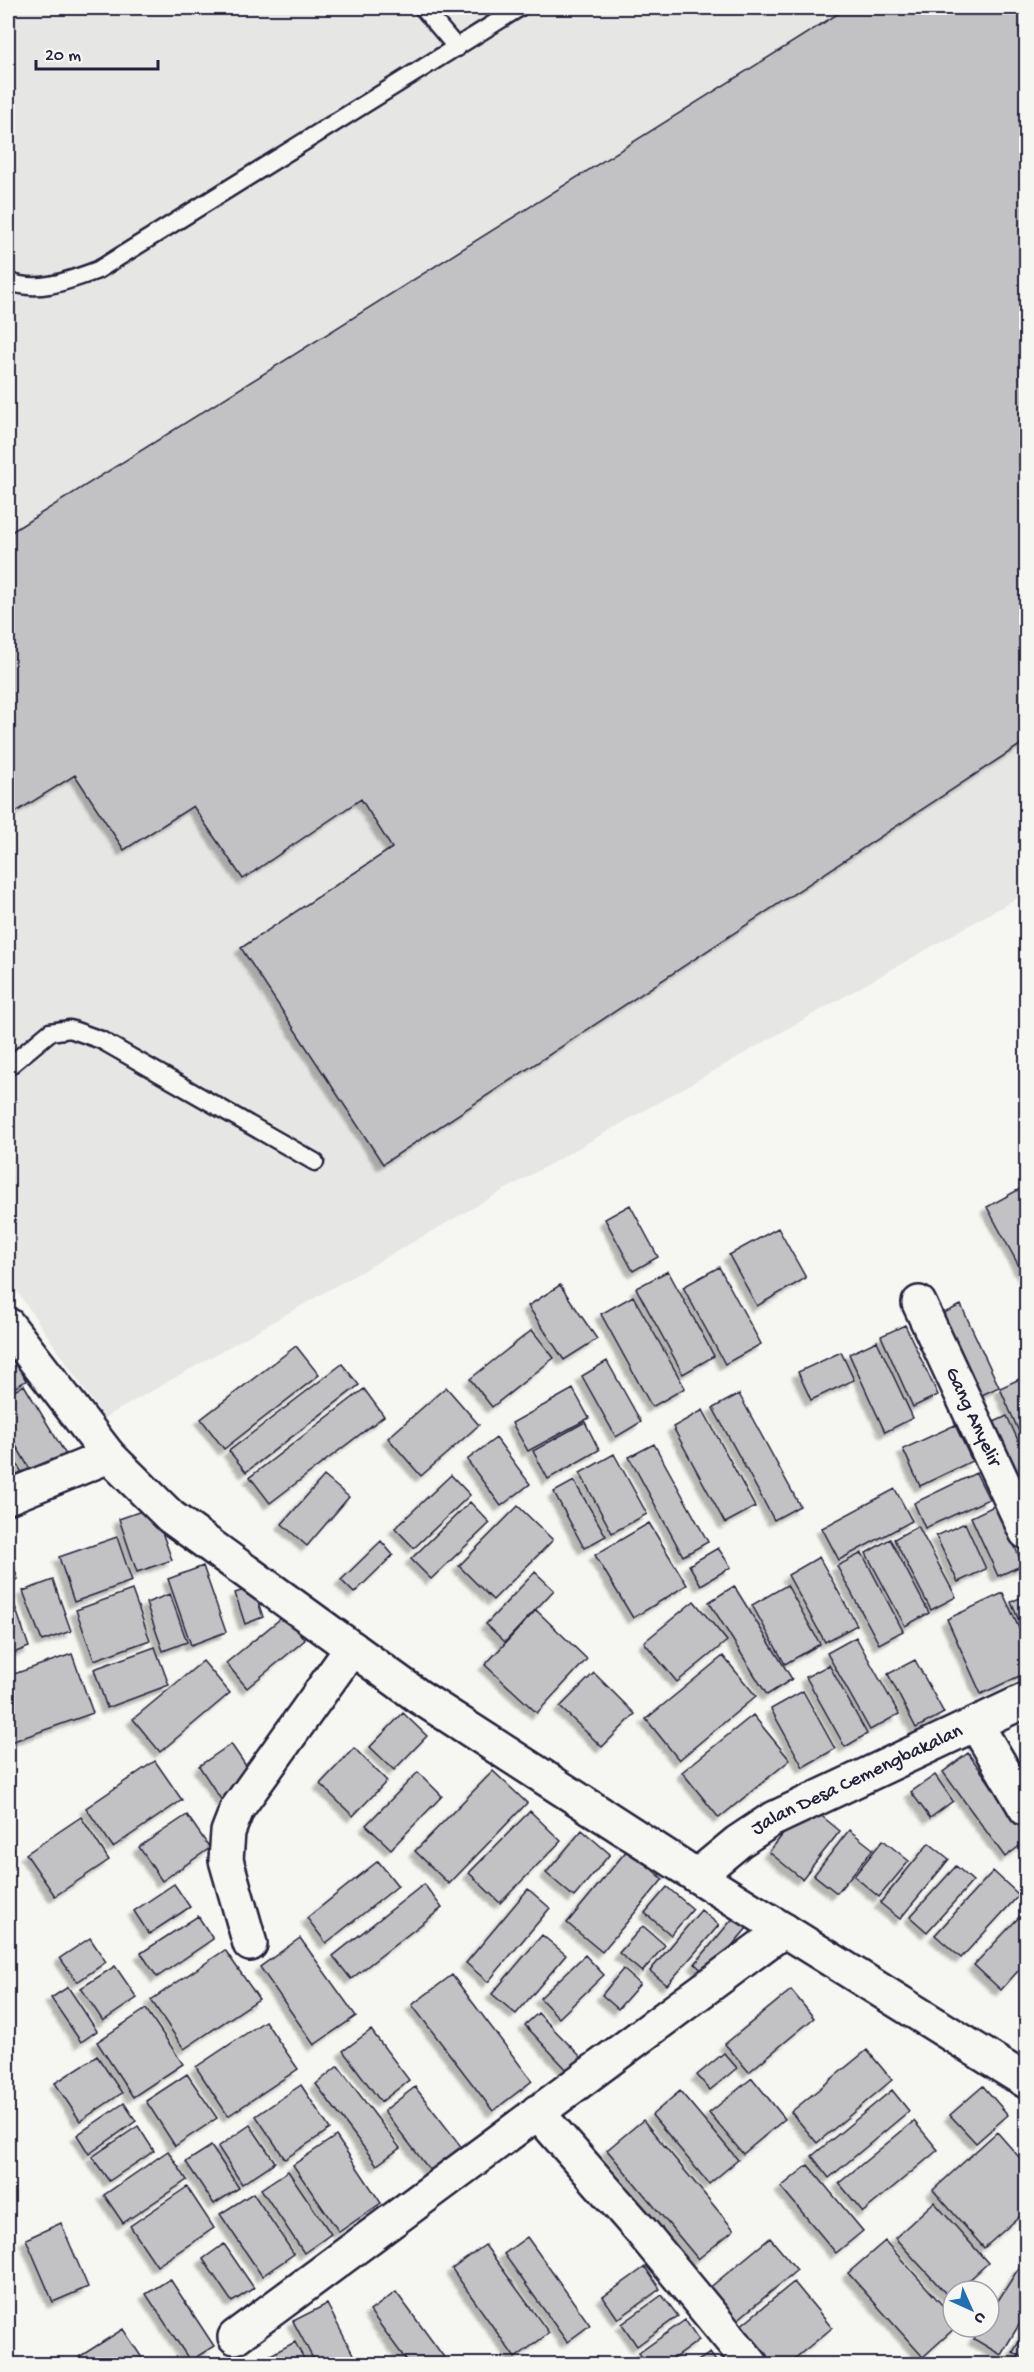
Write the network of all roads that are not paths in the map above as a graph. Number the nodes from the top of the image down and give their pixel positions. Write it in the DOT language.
graph roads {
  1 [pos="423,8"];
  2 [pos="519,8"];
  3 [pos="457,48"];
  4 [pos="8,281"];
  5 [pos="8,1067"];
  6 [pos="315,1162"];
  7 [pos="920,1303"];
  8 [pos="8,1325"];
  9 [pos="109,1456"];
  10 [pos="8,1497"];
  11 [pos="1026,1532"];
  12 [pos="352,1648"];
  13 [pos="1026,1700"];
  14 [pos="976,1724"];
  15 [pos="1026,1809"];
  16 [pos="697,1876"];
  17 [pos="784,1930"];
  18 [pos="250,1944"];
  19 [pos="1026,2081"];
  20 [pos="537,2112"];
  21 [pos="235,2337"];
  22 [pos="752,2364"];
  1 -- 3 [label="lane"];
  2 -- 3 [label="lane"];
  3 -- 4 [label="lane"];
  5 -- 6 [label="lane"];
  7 -- 11 [label="street, Gang Anyelir"];
  8 -- 9 [label="street"];
  9 -- 10 [label="street"];
  9 -- 12 [label="street"];
  12 -- 16 [label="street"];
  12 -- 18 [label="street"];
  13 -- 14 [label="street, Jalan Desa Cemengbakalan"];
  14 -- 15 [label="street"];
  14 -- 16 [label="street, Jalan Desa Cemengbakalan"];
  16 -- 17 [label="street"];
  17 -- 19 [label="street"];
  17 -- 20 [label="street"];
  20 -- 21 [label="street"];
  20 -- 22 [label="street"];
}
